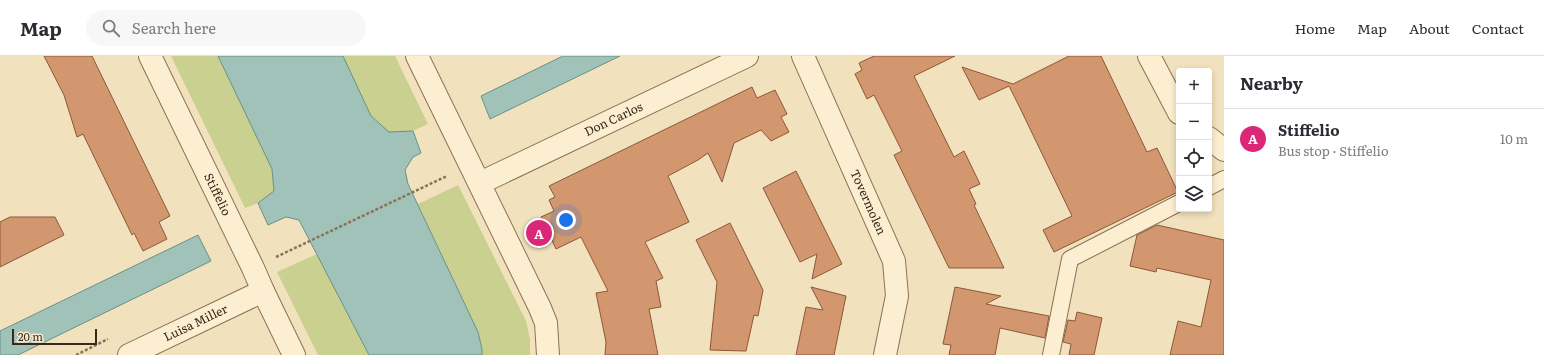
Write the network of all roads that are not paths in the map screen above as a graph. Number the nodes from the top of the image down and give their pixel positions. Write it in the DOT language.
graph roads {
  1 [pos="150,56"];
  2 [pos="417,56"];
  3 [pos="747,56"];
  4 [pos="803,56"];
  5 [pos="1149,56"];
  6 [pos="1176,107"];
  7 [pos="1212,140"];
  8 [pos="1224,150"];
  9 [pos="1224,179"];
  10 [pos="480,184"];
  11 [pos="1212,185"];
  12 [pos="1176,205"];
  13 [pos="263,291"];
  14 [pos="129,355"];
  15 [pos="294,355"];
  16 [pos="548,355"];
  17 [pos="884,355"];
  18 [pos="1051,355"];
  1 -- 13 [label="street, Stiffelio"];
  2 -- 10 [label="street"];
  3 -- 10 [label="street, Don Carlos"];
  4 -- 17 [label="street, Tovermolen"];
  5 -- 6 [label="street"];
  7 -- 8 [label="street"];
  9 -- 11 [label="lane"];
  10 -- 16 [label="street"];
  12 -- 18 [label="lane"];
  13 -- 14 [label="street, Luisa Miller"];
  13 -- 15 [label="street, Stiffelio"];
}
